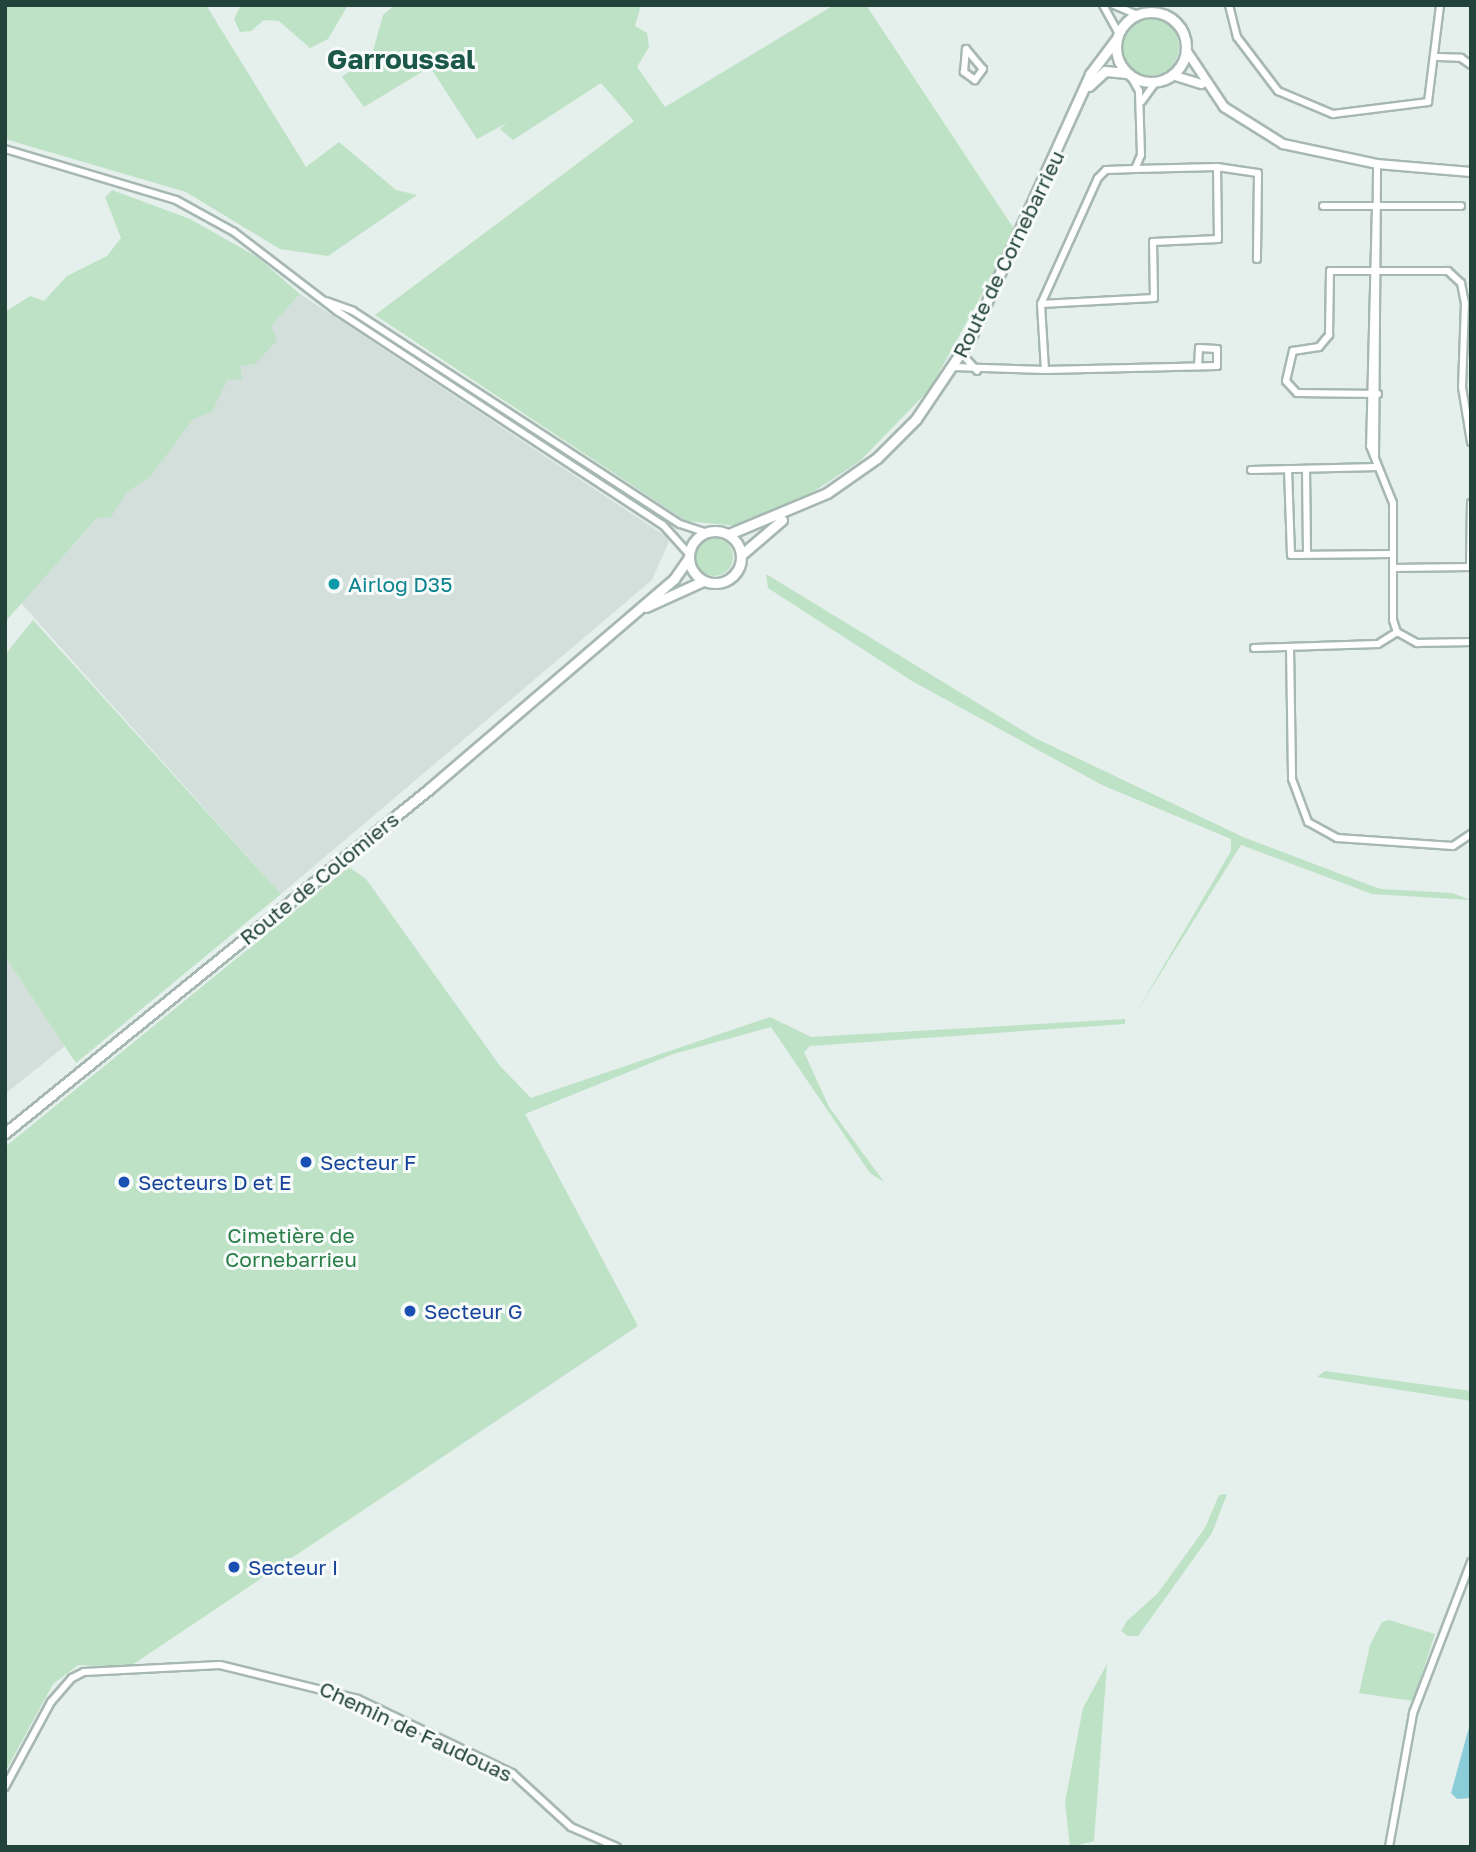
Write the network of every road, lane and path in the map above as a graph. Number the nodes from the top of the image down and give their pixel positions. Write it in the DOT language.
graph roads {
  1 [pos="1102,5"];
  2 [pos="1114,5"];
  3 [pos="1151,5"];
  4 [pos="1167,5"];
  5 [pos="1229,5"];
  6 [pos="1440,5"];
  7 [pos="1140,14"];
  8 [pos="1178,24"];
  9 [pos="1118,36"];
  10 [pos="966,49"];
  11 [pos="1186,50"];
  12 [pos="1438,57"];
  13 [pos="1471,65"];
  14 [pos="1129,74"];
  15 [pos="1172,75"];
  16 [pos="1156,82"];
  17 [pos="1205,85"];
  18 [pos="1082,96"];
  19 [pos="1141,110"];
  20 [pos="5,149"];
  21 [pos="1377,164"];
  22 [pos="1217,167"];
  23 [pos="1135,169"];
  24 [pos="1471,172"];
  25 [pos="1323,206"];
  26 [pos="1376,206"];
  27 [pos="1461,206"];
  28 [pos="1257,259"];
  29 [pos="1371,271"];
  30 [pos="1380,271"];
  31 [pos="326,300"];
  32 [pos="1041,304"];
  33 [pos="961,353"];
  34 [pos="1198,366"];
  35 [pos="953,367"];
  36 [pos="1045,370"];
  37 [pos="977,371"];
  38 [pos="1374,394"];
  39 [pos="1471,442"];
  40 [pos="1378,467"];
  41 [pos="1306,468"];
  42 [pos="1288,469"];
  43 [pos="1251,470"];
  44 [pos="1471,503"];
  45 [pos="796,511"];
  46 [pos="705,532"];
  47 [pos="729,534"];
  48 [pos="1307,554"];
  49 [pos="1392,554"];
  50 [pos="741,555"];
  51 [pos="688,556"];
  52 [pos="1392,568"];
  53 [pos="704,581"];
  54 [pos="620,622"];
  55 [pos="1397,632"];
  56 [pos="1471,642"];
  57 [pos="1290,647"];
  58 [pos="1254,648"];
  59 [pos="1471,834"];
  60 [pos="8,1130"];
  61 [pos="1471,1562"];
  62 [pos="5,1787"];
  63 [pos="617,1847"];
  64 [pos="1389,1847"];
  1 -- 9 [label="street"];
  2 -- 7 [label="street"];
  3 -- 7 [label="main road"];
  4 -- 8 [label="main road"];
  5 -- 12 [label="street"];
  6 -- 12 [label="street"];
  7 -- 8 [label="main road"];
  7 -- 9 [label="main road"];
  8 -- 11 [label="main road"];
  9 -- 14 [label="main road"];
  9 -- 18 [label="main road, Route de Cornebarrieu"];
  10 -- 10 [label="street"];
  11 -- 15 [label="main road"];
  11 -- 17 [label="street"];
  12 -- 13 [label="street"];
  14 -- 16 [label="main road"];
  14 -- 18 [label="main road, Route de Cornebarrieu"];
  14 -- 19 [label="street"];
  15 -- 16 [label="main road"];
  15 -- 17 [label="street"];
  16 -- 19 [label="street"];
  17 -- 21 [label="street"];
  18 -- 33 [label="main road, Route de Cornebarrieu"];
  19 -- 23 [label="street"];
  20 -- 31 [label="street"];
  21 -- 24 [label="street"];
  21 -- 26 [label="street"];
  22 -- 23 [label="street"];
  22 -- 28 [label="street"];
  22 -- 32 [label="street"];
  23 -- 32 [label="street"];
  25 -- 26 [label="street"];
  26 -- 27 [label="street"];
  26 -- 29 [label="street"];
  26 -- 30 [label="street"];
  29 -- 30 [label="street"];
  29 -- 38 [label="street"];
  29 -- 38 [label="street"];
  30 -- 38 [label="street"];
  30 -- 39 [label="street"];
  31 -- 46 [label="street"];
  31 -- 51 [label="street"];
  32 -- 36 [label="street"];
  33 -- 35 [label="main road, Route de Cornebarrieu"];
  33 -- 37 [label="street"];
  34 -- 36 [label="street"];
  35 -- 37 [label="street"];
  35 -- 45 [label="main road, Route de Cornebarrieu"];
  36 -- 37 [label="street"];
  38 -- 40 [label="street"];
  40 -- 41 [label="street"];
  40 -- 49 [label="street"];
  41 -- 42 [label="street"];
  41 -- 48 [label="street"];
  42 -- 43 [label="street"];
  42 -- 48 [label="street"];
  44 -- 52 [label="street"];
  45 -- 47 [label="main road, Route de Cornebarrieu"];
  45 -- 50 [label="main road, Route de Cornebarrieu"];
  46 -- 47 [label="main road"];
  46 -- 51 [label="main road"];
  47 -- 50 [label="main road"];
  48 -- 49 [label="street"];
  49 -- 52 [label="street"];
  50 -- 53 [label="main road"];
  51 -- 53 [label="main road"];
  51 -- 54 [label="main road, Route de Colomiers"];
  52 -- 55 [label="street"];
  53 -- 54 [label="main road, Route de Colomiers"];
  54 -- 60 [label="main road, Route de Colomiers"];
  55 -- 56 [label="street"];
  55 -- 57 [label="street"];
  57 -- 58 [label="street"];
  57 -- 59 [label="street"];
  61 -- 64 [label="street"];
  62 -- 63 [label="street, Chemin de Faudouas"];
}
